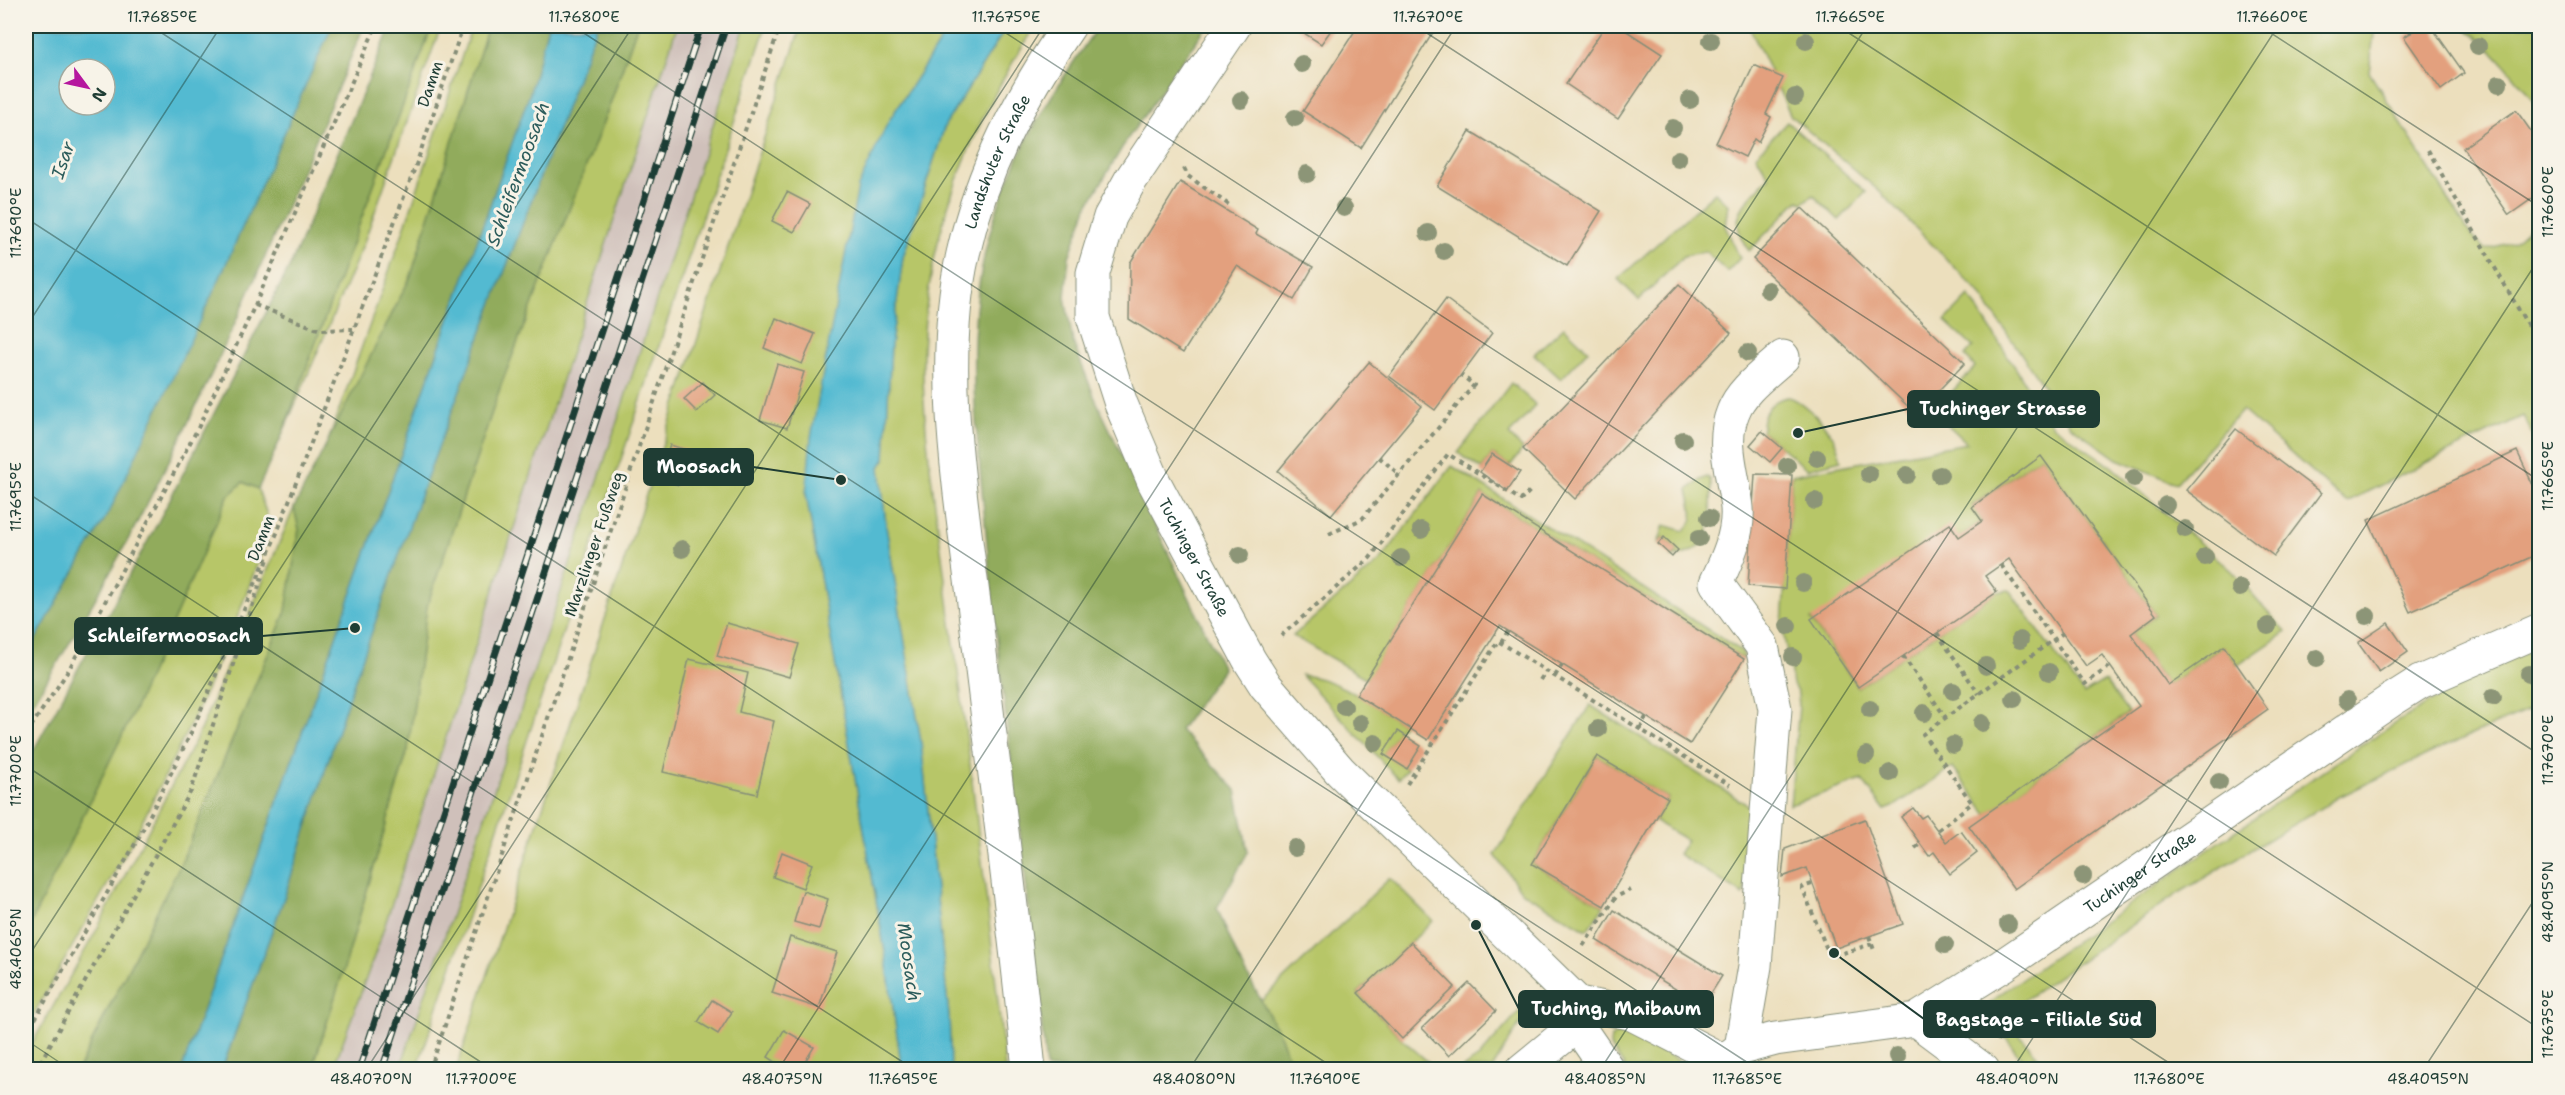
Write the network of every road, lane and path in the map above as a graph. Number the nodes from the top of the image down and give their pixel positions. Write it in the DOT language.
graph roads {
  1 [pos="376,26"];
  2 [pos="463,26"];
  3 [pos="780,26"];
  4 [pos="1069,26"];
  5 [pos="1234,26"];
  6 [pos="2413,26"];
  7 [pos="2410,33"];
  8 [pos="2428,150"];
  9 [pos="1188,176"];
  10 [pos="1232,207"];
  11 [pos="255,305"];
  12 [pos="353,329"];
  13 [pos="2540,347"];
  14 [pos="1783,357"];
  15 [pos="1461,375"];
  16 [pos="1379,457"];
  17 [pos="1400,475"];
  18 [pos="1530,491"];
  19 [pos="277,533"];
  20 [pos="1329,534"];
  21 [pos="2001,565"];
  22 [pos="2540,630"];
  23 [pos="1508,631"];
  24 [pos="1937,633"];
  25 [pos="2063,633"];
  26 [pos="1277,639"];
  27 [pos="2054,640"];
  28 [pos="1501,643"];
  29 [pos="1903,656"];
  30 [pos="1562,665"];
  31 [pos="2110,666"];
  32 [pos="1546,671"];
  33 [pos="1555,676"];
  34 [pos="1466,680"];
  35 [pos="1540,680"];
  36 [pos="1471,683"];
  37 [pos="1979,694"];
  38 [pos="1647,717"];
  39 [pos="1946,718"];
  40 [pos="1640,729"];
  41 [pos="26,734"];
  42 [pos="1769,809"];
  43 [pos="1386,816"];
  44 [pos="1938,830"];
  45 [pos="1920,844"];
  46 [pos="1915,849"];
  47 [pos="1812,884"];
  48 [pos="1630,890"];
  49 [pos="1869,936"];
  50 [pos="1872,944"];
  51 [pos="1583,946"];
  52 [pos="1875,953"];
  53 [pos="1577,1014"];
  54 [pos="1916,1020"];
  55 [pos="26,1035"];
  56 [pos="1725,1059"];
  57 [pos="36,1070"];
  58 [pos="430,1070"];
  59 [pos="1029,1070"];
  60 [pos="1522,1070"];
  61 [pos="1608,1070"];
  62 [pos="1983,1070"];
  1 -- 11 [label="path"];
  2 -- 12 [label="path, Damm"];
  3 -- 58 [label="path, Marzlinger Fußweg"];
  4 -- 59 [label="street, Landshuter Straße"];
  5 -- 43 [label="street, Tuchinger Straße"];
  6 -- 7 [label="path"];
  8 -- 13 [label="path"];
  9 -- 10 [label="path"];
  11 -- 12 [label="path"];
  11 -- 41 [label="path"];
  12 -- 19 [label="path, Damm"];
  14 -- 42 [label="street"];
  15 -- 17 [label="path"];
  16 -- 17 [label="path"];
  17 -- 20 [label="path"];
  18 -- 26 [label="path"];
  19 -- 55 [label="path, Damm"];
  19 -- 57 [label="path"];
  21 -- 27 [label="path"];
  22 -- 54 [label="street, Tuchinger Straße"];
  23 -- 28 [label="path"];
  24 -- 37 [label="path"];
  25 -- 27 [label="path"];
  27 -- 31 [label="path"];
  27 -- 37 [label="path"];
  28 -- 32 [label="path"];
  28 -- 36 [label="path"];
  29 -- 39 [label="path"];
  30 -- 33 [label="path"];
  32 -- 33 [label="path"];
  32 -- 35 [label="path"];
  33 -- 40 [label="path"];
  34 -- 36 [label="path"];
  36 -- 43 [label="path"];
  37 -- 39 [label="path"];
  38 -- 40 [label="path"];
  39 -- 44 [label="path"];
  40 -- 42 [label="path"];
  42 -- 56 [label="street"];
  43 -- 53 [label="street, Tuchinger Straße"];
  45 -- 46 [label="path"];
  47 -- 50 [label="path"];
  48 -- 51 [label="path"];
  49 -- 50 [label="path"];
  50 -- 52 [label="path"];
  53 -- 56 [label="street"];
  53 -- 60 [label="street"];
  53 -- 61 [label="street, Tuchinger Straße"];
  54 -- 56 [label="street, Tuchinger Straße"];
  54 -- 62 [label="street"];
}
